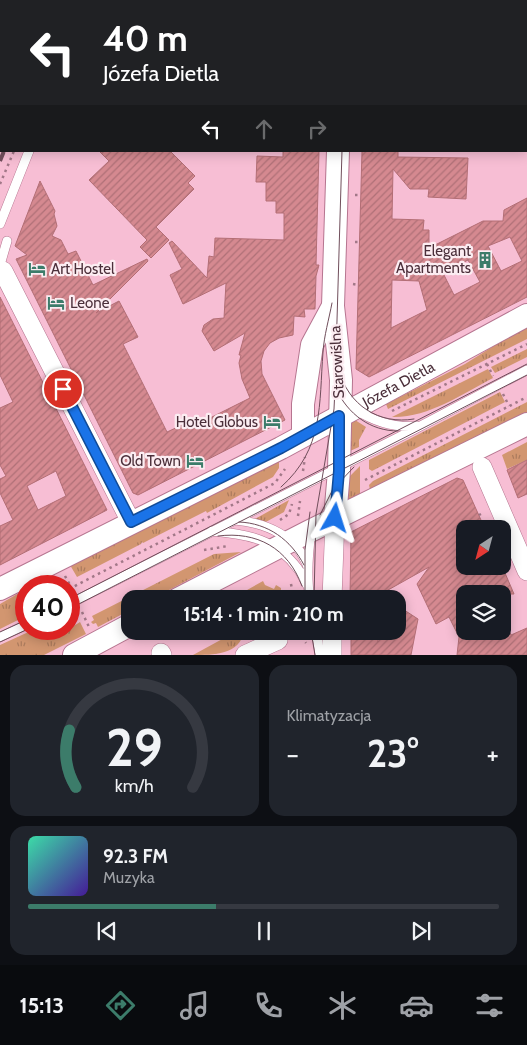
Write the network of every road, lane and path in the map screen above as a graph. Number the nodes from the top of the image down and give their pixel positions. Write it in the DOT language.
graph roads {
  1 [pos="14,152"];
  2 [pos="30,152"];
  3 [pos="338,152"];
  4 [pos="0,184"];
  5 [pos="355,195"];
  6 [pos="360,195"];
  7 [pos="0,224"];
  8 [pos="355,242"];
  9 [pos="360,242"];
  10 [pos="4,246"];
  11 [pos="1,268"];
  12 [pos="353,284"];
  13 [pos="358,285"];
  14 [pos="333,306"];
  15 [pos="527,315"];
  16 [pos="527,344"];
  17 [pos="527,370"];
  18 [pos="527,396"];
  19 [pos="346,412"];
  20 [pos="387,412"];
  21 [pos="527,424"];
  22 [pos="422,425"];
  23 [pos="303,435"];
  24 [pos="339,467"];
  25 [pos="482,467"];
  26 [pos="285,469"];
  27 [pos="365,480"];
  28 [pos="293,500"];
  29 [pos="335,518"];
  30 [pos="235,520"];
  31 [pos="500,520"];
  32 [pos="131,522"];
  33 [pos="277,522"];
  34 [pos="311,530"];
  35 [pos="212,531"];
  36 [pos="284,544"];
  37 [pos="234,545"];
  38 [pos="511,551"];
  39 [pos="200,552"];
  40 [pos="308,566"];
  41 [pos="527,571"];
  42 [pos="80,583"];
  43 [pos="308,586"];
  44 [pos="0,589"];
  45 [pos="195,590"];
  46 [pos="309,590"];
  47 [pos="332,590"];
  48 [pos="80,598"];
  49 [pos="15,630"];
  50 [pos="121,630"];
  51 [pos="0,637"];
  52 [pos="283,640"];
  53 [pos="318,640"];
  54 [pos="332,640"];
  55 [pos="76,655"];
  56 [pos="245,655"];
  57 [pos="320,655"];
  58 [pos="332,655"];
  1 -- 4 [label="path"];
  2 -- 7 [label="lane"];
  3 -- 14 [label="street, Starowiślna"];
  5 -- 6 [label="path"];
  8 -- 9 [label="path"];
  10 -- 11 [label="lane"];
  11 -- 32 [label="street"];
  12 -- 13 [label="path"];
  14 -- 19 [label="street, Starowiślna"];
  14 -- 23 [label="street, Starowiślna"];
  15 -- 19 [label="street, Józefa Dietla"];
  16 -- 20 [label="path"];
  17 -- 22 [label="lane"];
  18 -- 27 [label="path"];
  19 -- 22 [label="lane"];
  19 -- 23 [label="street, Józefa Dietla"];
  19 -- 24 [label="street, Starowiślna"];
  21 -- 29 [label="street"];
  22 -- 24 [label="lane"];
  23 -- 32 [label="street, Józefa Dietla"];
  24 -- 29 [label="street, Starowiślna"];
  24 -- 30 [label="lane"];
  25 -- 31 [label="street"];
  26 -- 42 [label="path"];
  28 -- 33 [label="path"];
  29 -- 34 [label="street"];
  29 -- 47 [label="street, Starowiślna"];
  30 -- 35 [label="lane"];
  30 -- 36 [label="lane"];
  32 -- 44 [label="street, Józefa Dietla"];
  34 -- 36 [label="street"];
  34 -- 40 [label="lane"];
  35 -- 36 [label="lane"];
  35 -- 48 [label="lane"];
  36 -- 40 [label="lane"];
  36 -- 43 [label="lane"];
  36 -- 45 [label="street"];
  37 -- 39 [label="path"];
  38 -- 41 [label="street"];
  40 -- 43 [label="lane"];
  43 -- 46 [label="lane"];
  49 -- 51 [label="lane"];
  50 -- 55 [label="street"];
  52 -- 56 [label="street"];
  53 -- 57 [label="lane"];
  54 -- 58 [label="street"];
}
